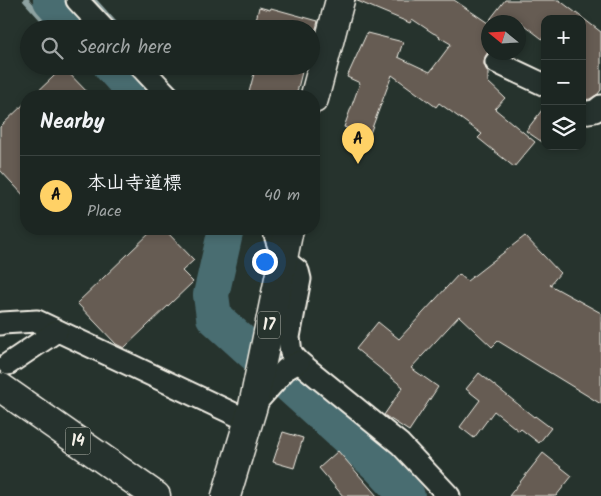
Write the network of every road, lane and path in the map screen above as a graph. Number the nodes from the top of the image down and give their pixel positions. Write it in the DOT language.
graph roads {
  1 [pos="76,0"];
  2 [pos="340,0"];
  3 [pos="95,20"];
  4 [pos="496,62"];
  5 [pos="148,75"];
  6 [pos="541,83"];
  7 [pos="162,90"];
  8 [pos="316,90"];
  9 [pos="601,106"];
  10 [pos="586,112"];
  11 [pos="275,235"];
  12 [pos="287,235"];
  13 [pos="283,259"];
  14 [pos="0,324"];
  15 [pos="57,330"];
  16 [pos="299,362"];
  17 [pos="4,376"];
  18 [pos="251,414"];
  19 [pos="156,496"];
  20 [pos="226,496"];
  21 [pos="449,496"];
  1 -- 3 [label="street"];
  2 -- 8 [label="main road"];
  4 -- 6 [label="street"];
  5 -- 7 [label="street"];
  9 -- 10 [label="street"];
  11 -- 13 [label="street"];
  12 -- 13 [label="main road, 17"];
  13 -- 16 [label="street"];
  13 -- 18 [label="main road, 17"];
  14 -- 15 [label="street"];
  15 -- 17 [label="street"];
  15 -- 18 [label="street"];
  16 -- 18 [label="street"];
  16 -- 21 [label="street"];
  17 -- 19 [label="main road, 14"];
  18 -- 20 [label="main road, 17"];
}
